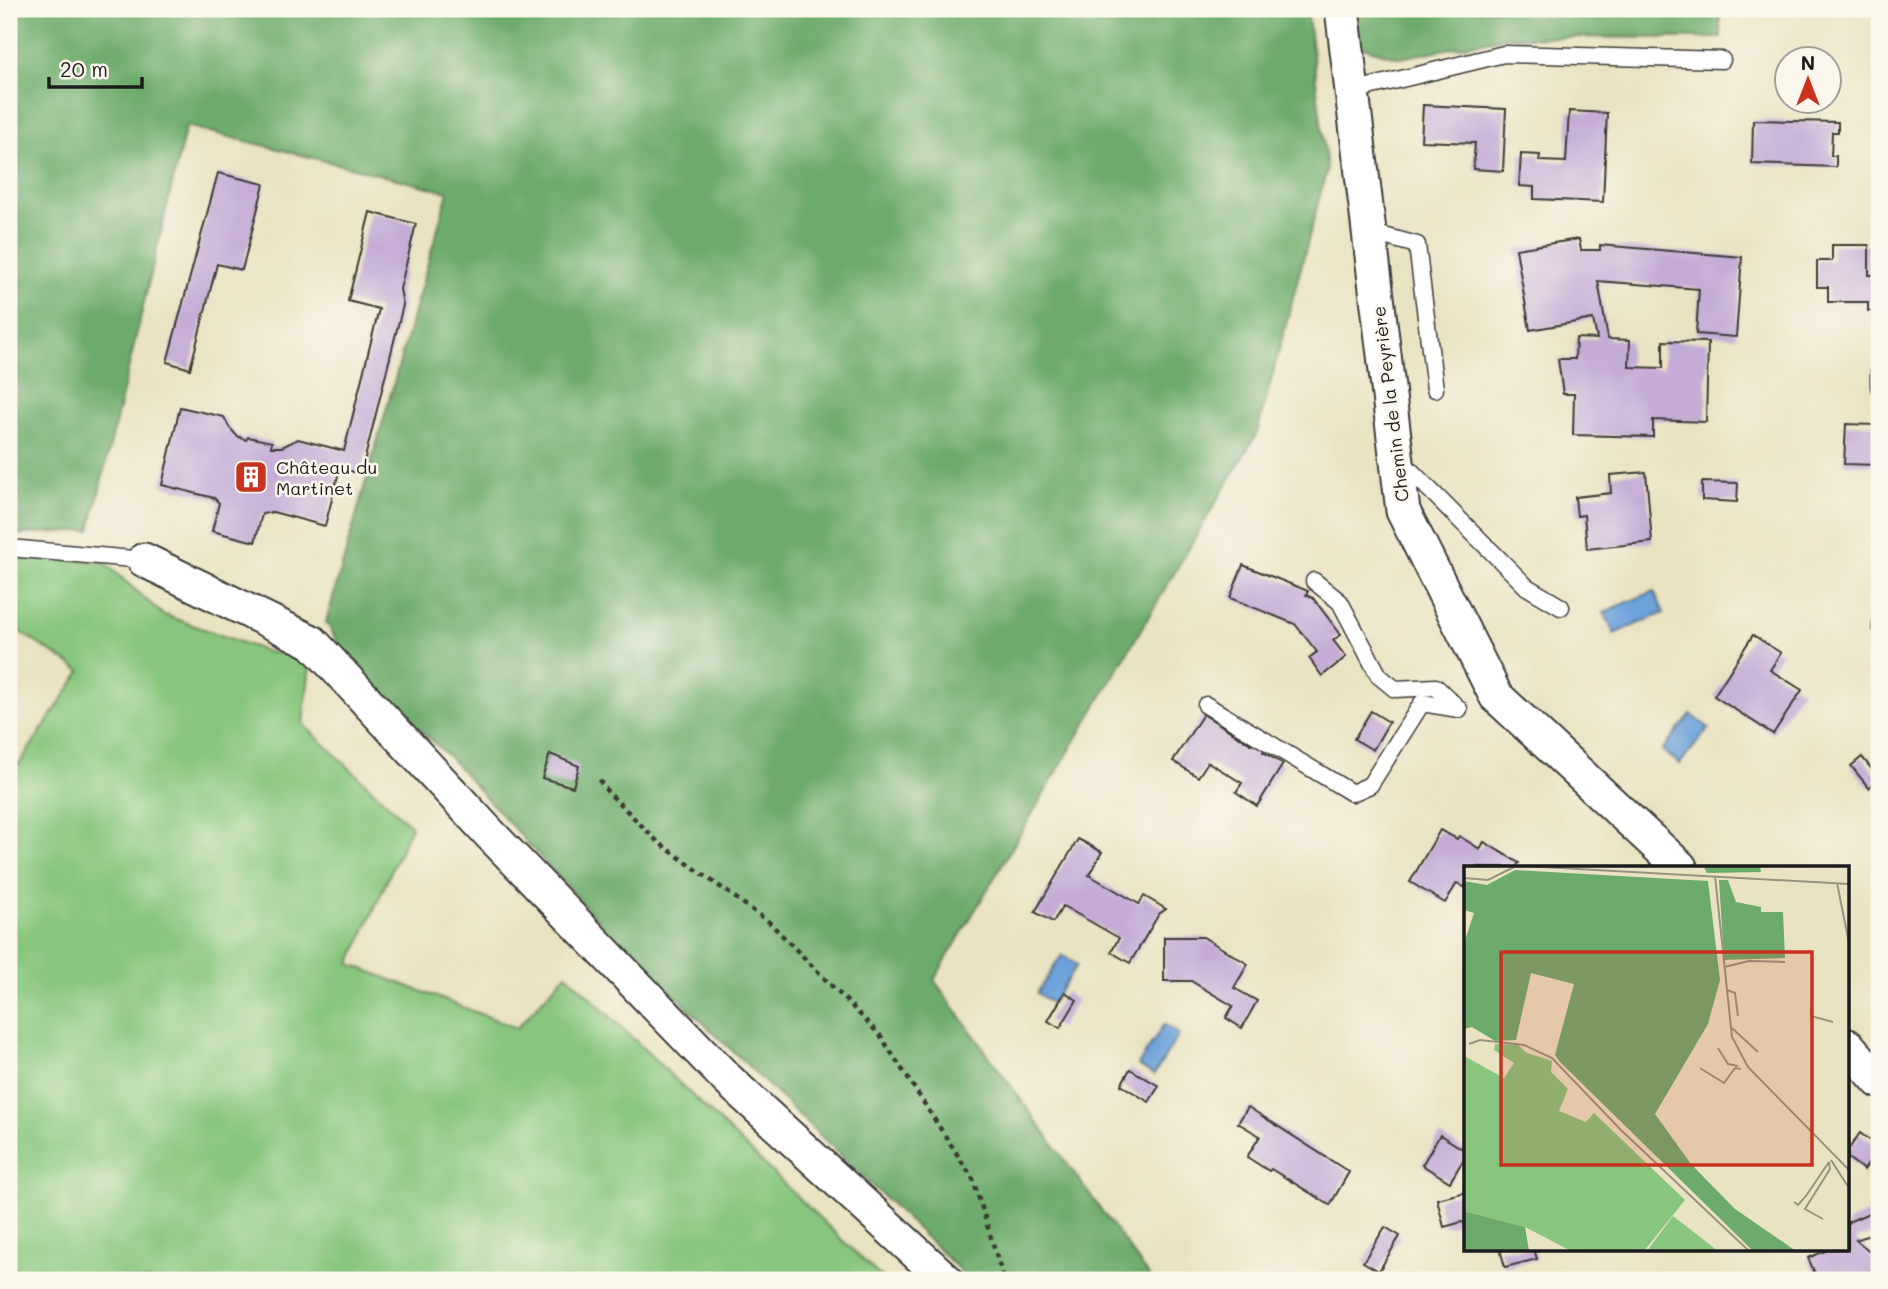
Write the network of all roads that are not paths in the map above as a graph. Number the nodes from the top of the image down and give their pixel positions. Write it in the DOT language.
graph roads {
  1 [pos="1342,9"];
  2 [pos="1722,60"];
  3 [pos="1352,91"];
  4 [pos="1369,232"];
  5 [pos="1879,370"];
  6 [pos="1879,387"];
  7 [pos="1436,389"];
  8 [pos="1396,456"];
  9 [pos="9,548"];
  10 [pos="144,561"];
  11 [pos="1314,581"];
  12 [pos="1561,607"];
  13 [pos="1206,705"];
  14 [pos="1679,866"];
  15 [pos="1850,1048"];
  16 [pos="1879,1081"];
  17 [pos="946,1280"];
  1 -- 3 [label="street, Chemin de la Peyrière"];
  2 -- 3 [label="lane"];
  3 -- 4 [label="street, Chemin de la Peyrière"];
  4 -- 7 [label="lane"];
  4 -- 8 [label="street, Chemin de la Peyrière"];
  5 -- 6 [label="lane"];
  8 -- 12 [label="lane"];
  8 -- 14 [label="street, Chemin de la Peyrière"];
  9 -- 10 [label="lane"];
  10 -- 17 [label="street"];
  11 -- 13 [label="lane"];
  15 -- 16 [label="street"];
}
